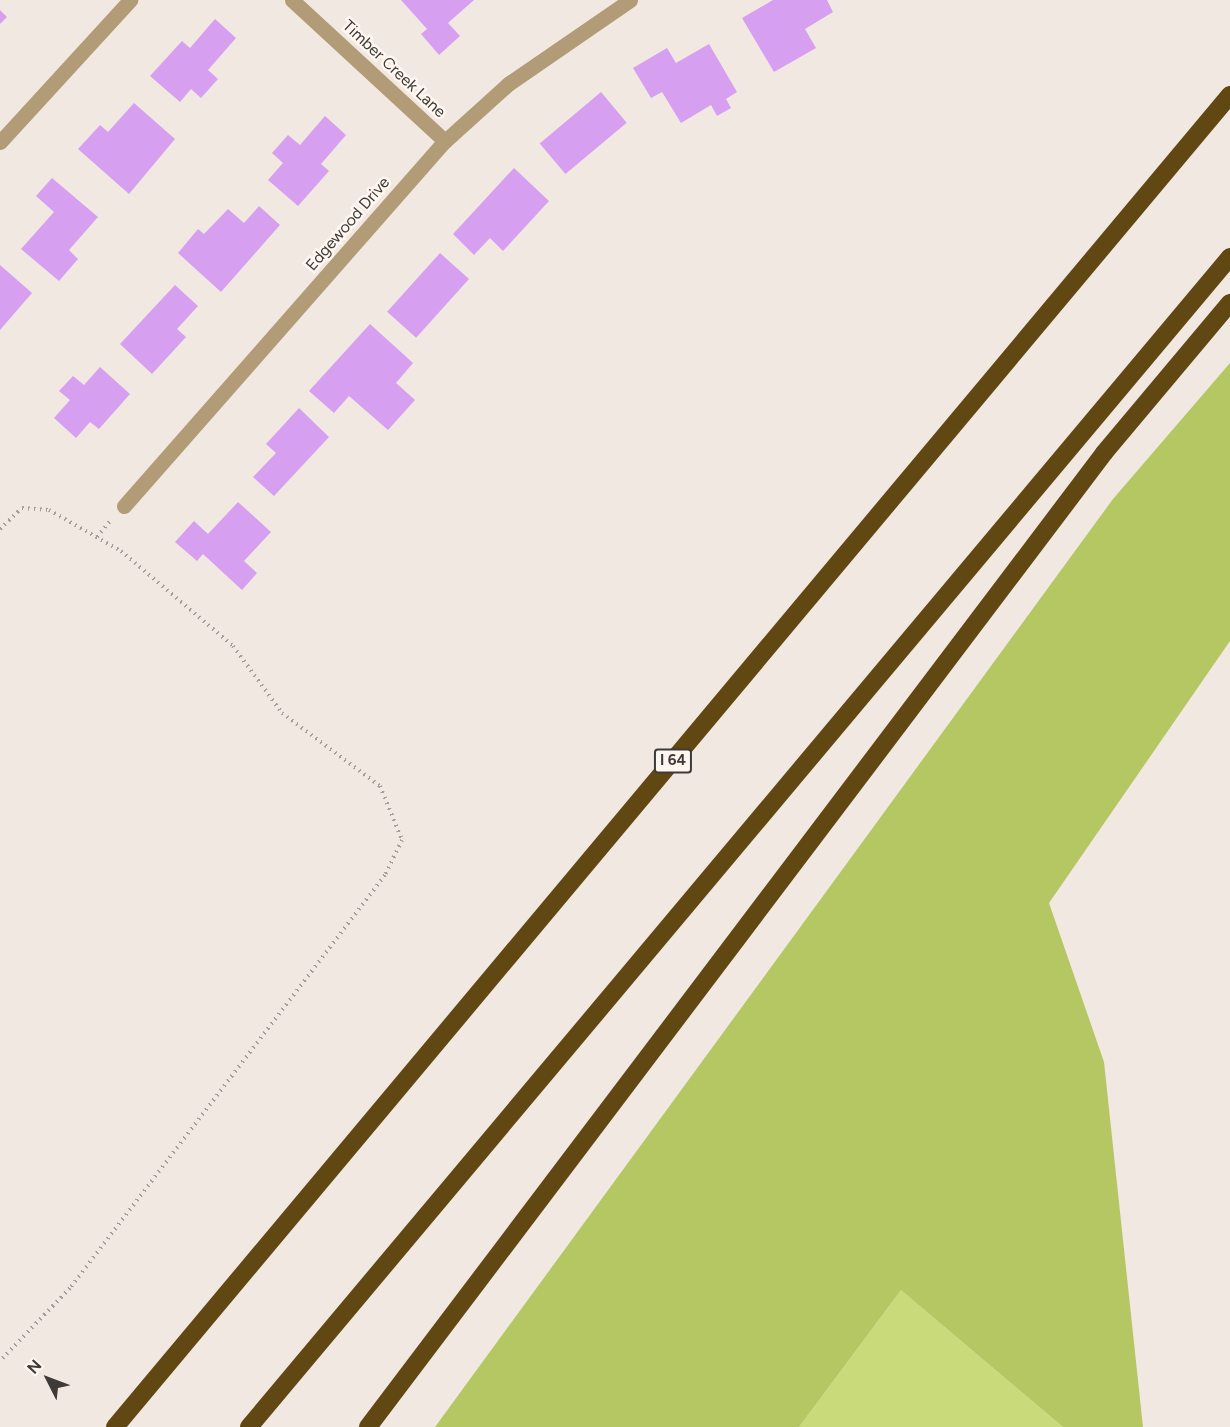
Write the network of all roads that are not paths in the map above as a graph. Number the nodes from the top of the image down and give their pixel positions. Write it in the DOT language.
graph roads {
  1 [pos="130,0"];
  2 [pos="292,0"];
  3 [pos="630,0"];
  4 [pos="1230,94"];
  5 [pos="445,141"];
  6 [pos="0,142"];
  7 [pos="1230,257"];
  8 [pos="1230,303"];
  9 [pos="124,506"];
  10 [pos="115,1427"];
  11 [pos="249,1427"];
  12 [pos="368,1427"];
  1 -- 6 [label="street"];
  2 -- 5 [label="street, Timber Creek Lane"];
  3 -- 5 [label="street, Edgewood Drive"];
  4 -- 10 [label="highway, I 64"];
  5 -- 9 [label="street, Edgewood Drive"];
  7 -- 11 [label="highway"];
  8 -- 12 [label="highway"];
}
